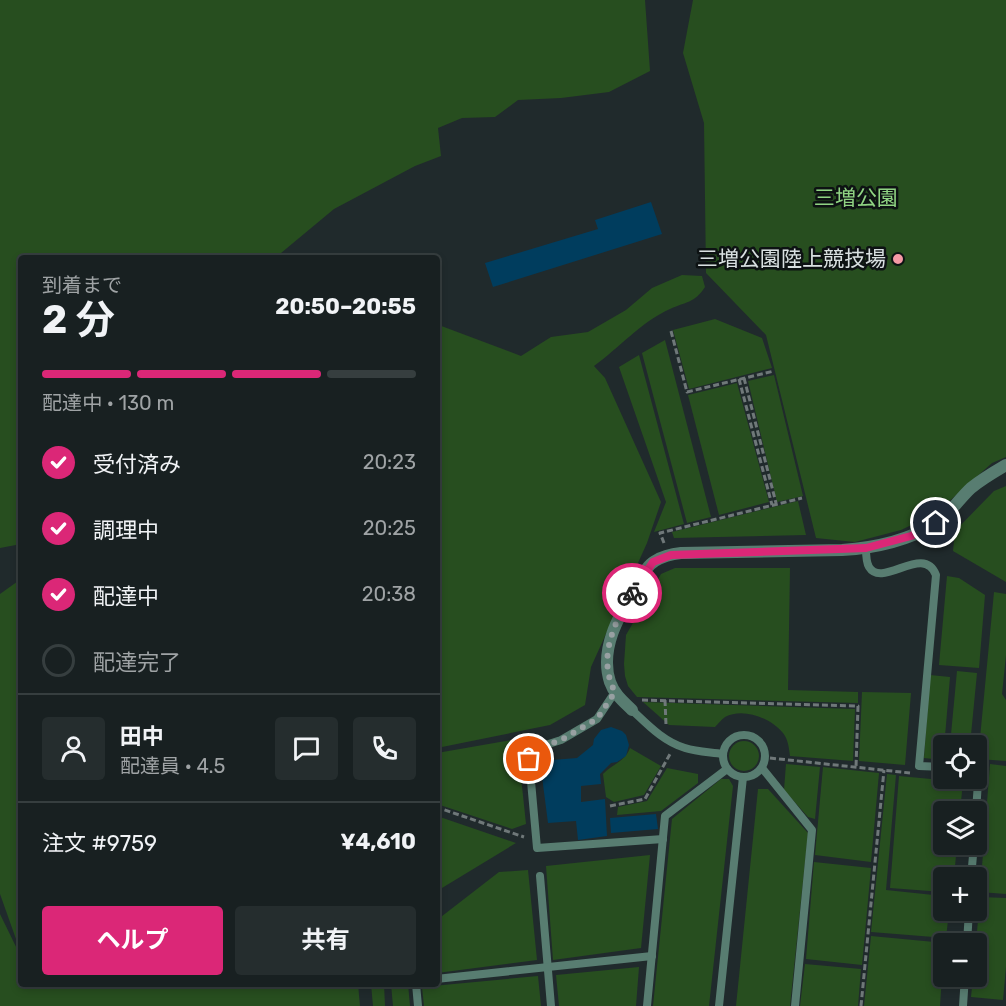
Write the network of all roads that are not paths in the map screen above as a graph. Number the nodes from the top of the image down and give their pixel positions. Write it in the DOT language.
graph roads {
  1 [pos="1006,465"];
  2 [pos="866,548"];
  3 [pos="618,695"];
  4 [pos="633,710"];
  5 [pos="723,754"];
  6 [pos="933,767"];
  7 [pos="762,768"];
  8 [pos="727,769"];
  9 [pos="743,777"];
  10 [pos="663,839"];
  11 [pos="540,876"];
  12 [pos="652,956"];
  13 [pos="548,967"];
  14 [pos="440,979"];
  15 [pos="416,987"];
  16 [pos="964,987"];
  17 [pos="418,1006"];
  18 [pos="551,1006"];
  19 [pos="646,1006"];
  20 [pos="719,1006"];
  21 [pos="795,1006"];
  22 [pos="963,1006"];
  1 -- 2 [label="street"];
  2 -- 3 [label="street"];
  2 -- 6 [label="lane"];
  3 -- 4 [label="street"];
  3 -- 10 [label="lane"];
  4 -- 5 [label="lane"];
  5 -- 7 [label="lane"];
  5 -- 8 [label="lane"];
  7 -- 9 [label="lane"];
  7 -- 21 [label="lane"];
  8 -- 9 [label="lane"];
  8 -- 10 [label="lane"];
  9 -- 20 [label="lane"];
  10 -- 12 [label="lane"];
  11 -- 13 [label="lane"];
  12 -- 13 [label="lane"];
  12 -- 19 [label="lane"];
  13 -- 14 [label="lane"];
  13 -- 18 [label="lane"];
  15 -- 17 [label="lane"];
  16 -- 22 [label="lane"];
}
